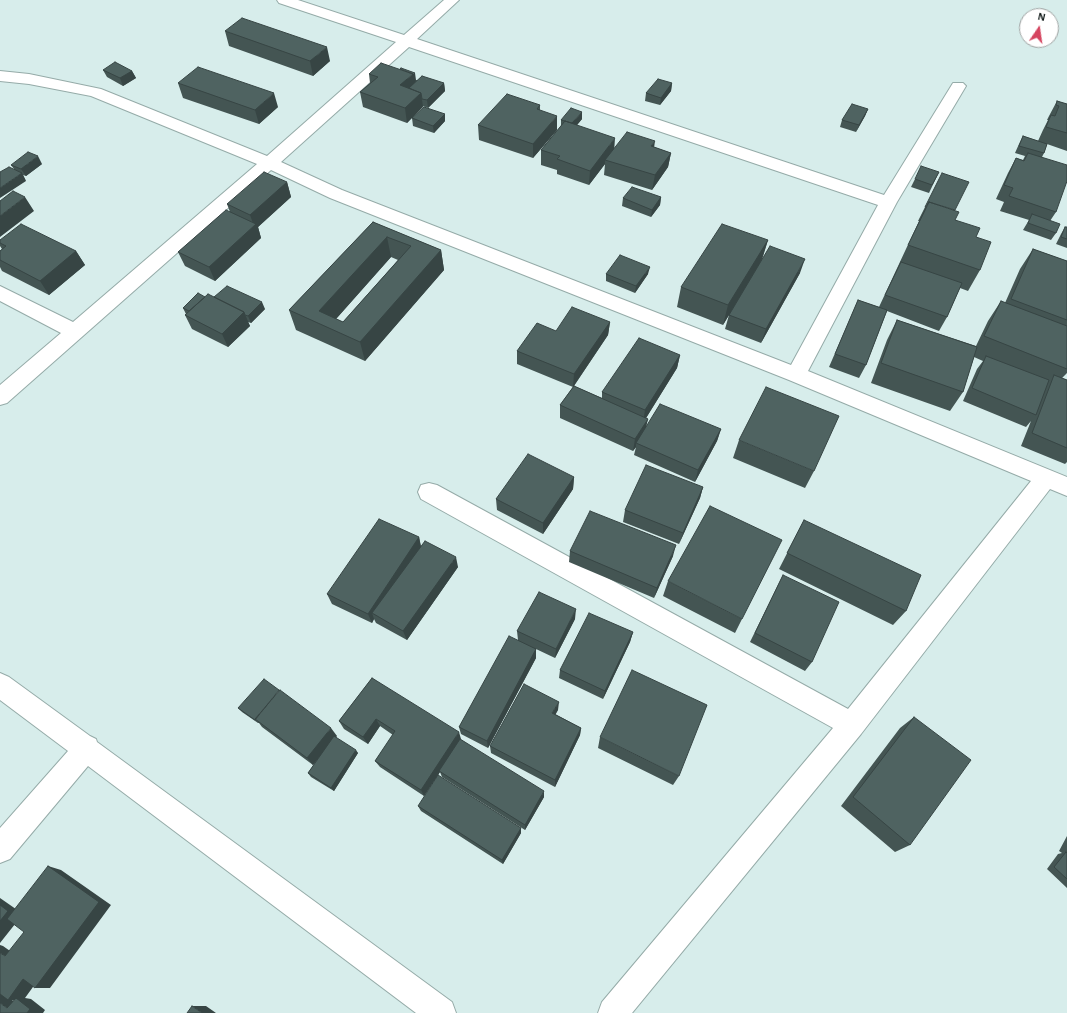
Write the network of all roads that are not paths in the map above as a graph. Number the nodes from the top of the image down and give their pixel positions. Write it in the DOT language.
graph roads {
  1 [pos="284,0"];
  2 [pos="452,0"];
  3 [pos="404,41"];
  4 [pos="0,76"];
  5 [pos="958,86"];
  6 [pos="269,163"];
  7 [pos="888,202"];
  8 [pos="0,293"];
  9 [pos="76,332"];
  10 [pos="796,375"];
  11 [pos="0,397"];
  12 [pos="1056,482"];
  13 [pos="429,492"];
  14 [pos="0,685"];
  15 [pos="852,725"];
  16 [pos="87,748"];
  17 [pos="0,850"];
  18 [pos="441,1013"];
  19 [pos="613,1013"];
  1 -- 3 [label="street"];
  2 -- 3 [label="street"];
  3 -- 6 [label="street"];
  3 -- 7 [label="street"];
  4 -- 6 [label="street"];
  5 -- 7 [label="street"];
  6 -- 9 [label="street"];
  6 -- 10 [label="street"];
  7 -- 10 [label="street"];
  8 -- 9 [label="street"];
  9 -- 11 [label="street"];
  10 -- 12 [label="street"];
  12 -- 15 [label="street"];
  13 -- 15 [label="street"];
  14 -- 16 [label="street"];
  15 -- 19 [label="street"];
  16 -- 17 [label="street"];
  16 -- 18 [label="street"];
}
